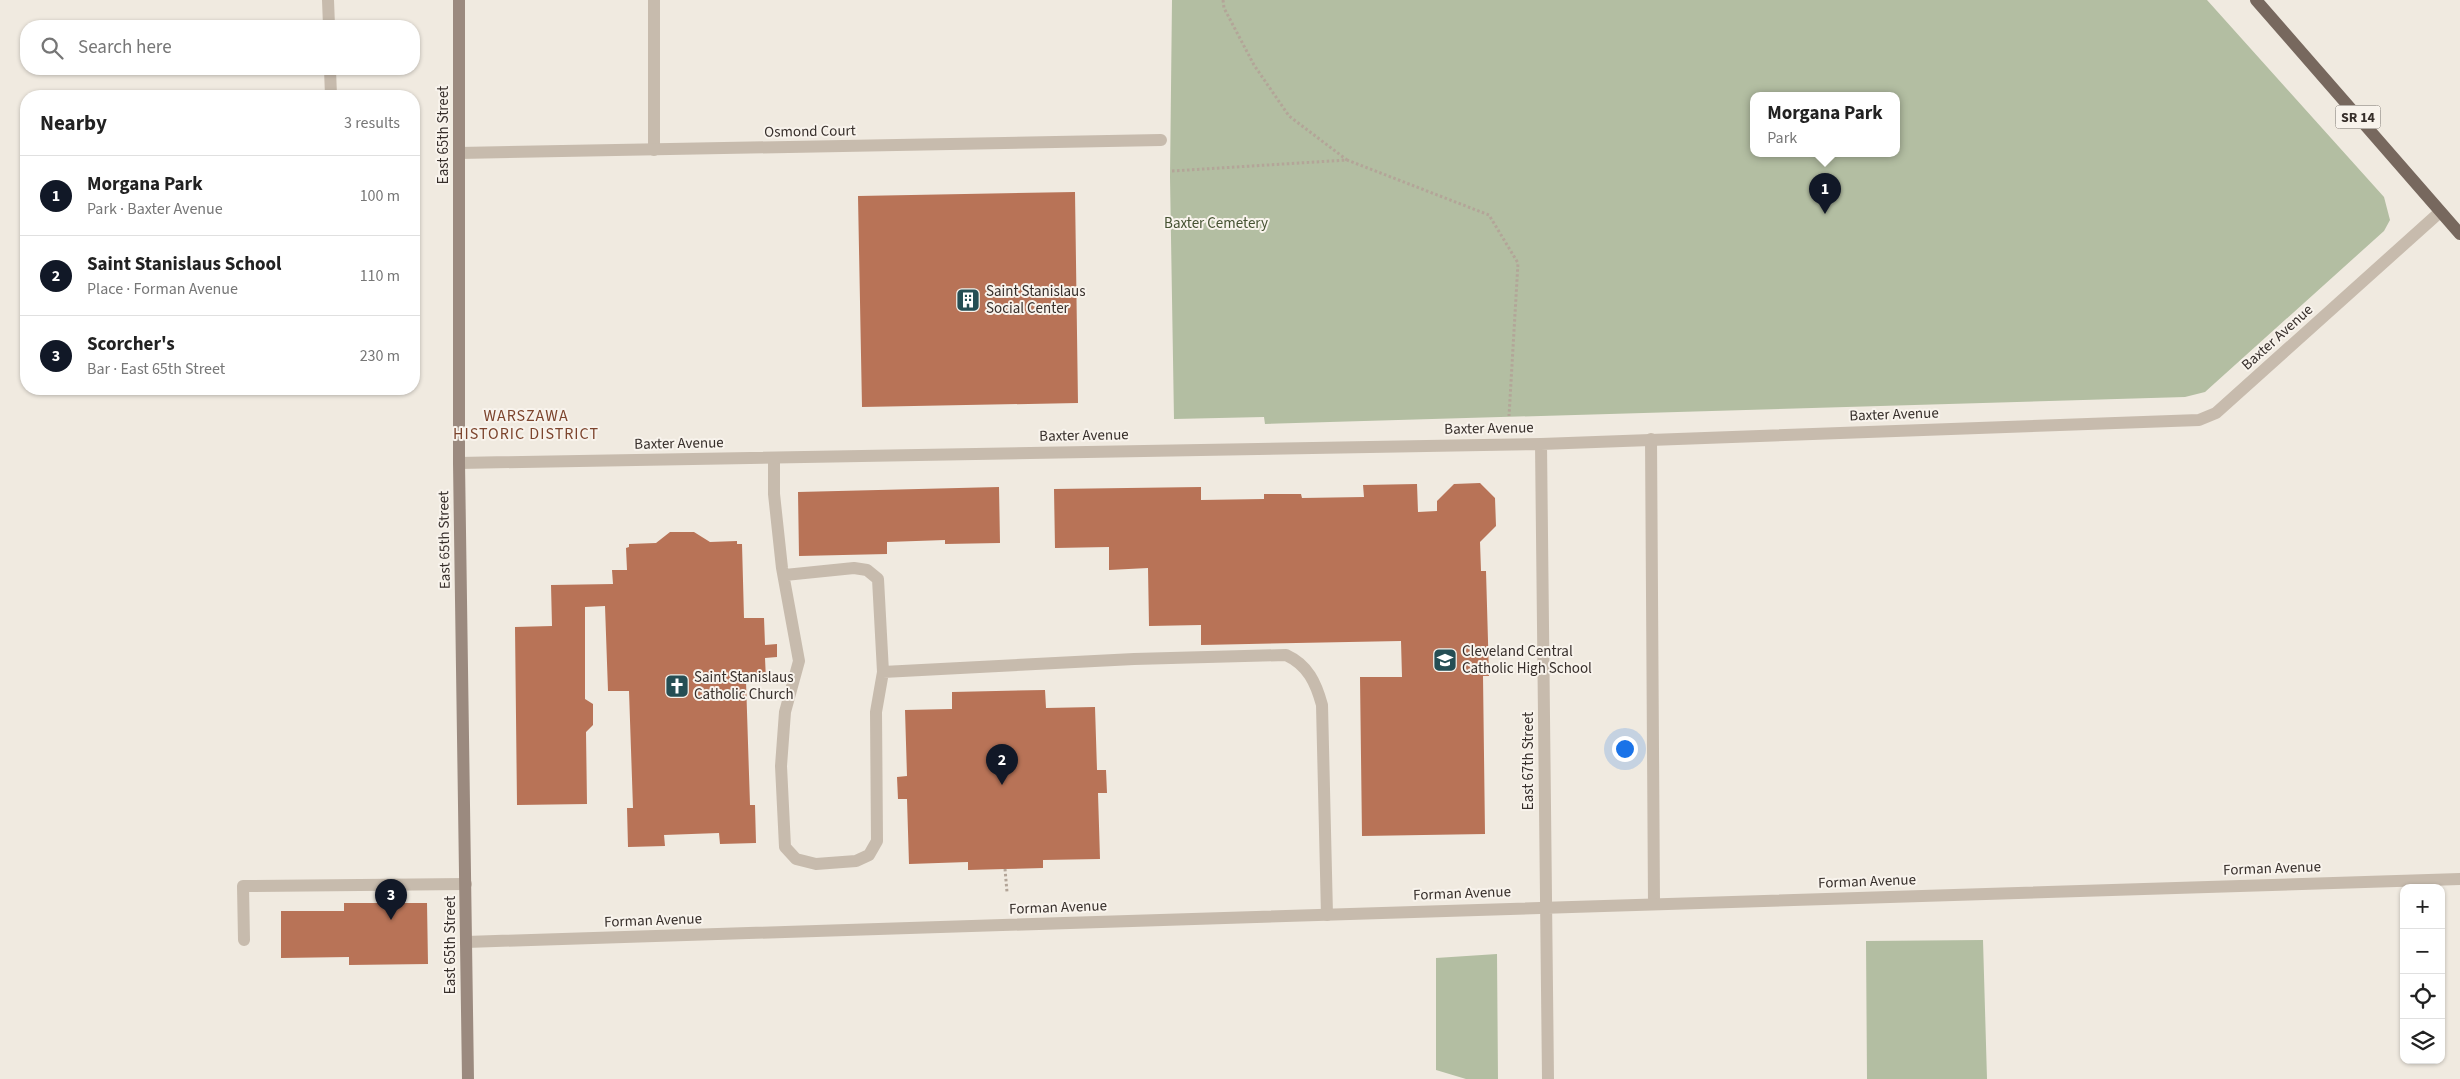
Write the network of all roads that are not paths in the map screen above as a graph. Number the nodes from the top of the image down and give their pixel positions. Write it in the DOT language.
graph roads {
  1 [pos="328,0"];
  2 [pos="459,0"];
  3 [pos="654,0"];
  4 [pos="2256,0"];
  5 [pos="329,20"];
  6 [pos="330,75"];
  7 [pos="332,90"];
  8 [pos="1161,140"];
  9 [pos="654,150"];
  10 [pos="459,153"];
  11 [pos="2440,212"];
  12 [pos="2460,234"];
  13 [pos="1651,439"];
  14 [pos="1541,444"];
  15 [pos="774,458"];
  16 [pos="460,463"];
  17 [pos="785,574"];
  18 [pos="883,672"];
  19 [pos="2460,879"];
  20 [pos="466,884"];
  21 [pos="1654,903"];
  22 [pos="1546,907"];
  23 [pos="1328,916"];
  24 [pos="244,940"];
  25 [pos="466,942"];
  26 [pos="468,1079"];
  27 [pos="1548,1079"];
  1 -- 5 [label="street"];
  2 -- 10 [label="street, East 65th Street"];
  3 -- 9 [label="street"];
  4 -- 11 [label="main road, SR 14"];
  6 -- 7 [label="street"];
  8 -- 9 [label="street, Osmond Court"];
  9 -- 10 [label="street, Osmond Court"];
  10 -- 16 [label="street, East 65th Street"];
  11 -- 12 [label="main road, SR 14"];
  11 -- 13 [label="street, Baxter Avenue"];
  13 -- 14 [label="street, Baxter Avenue"];
  13 -- 21 [label="street"];
  14 -- 15 [label="street, Baxter Avenue"];
  14 -- 22 [label="street, East 67th Street"];
  15 -- 16 [label="street, Baxter Avenue"];
  15 -- 17 [label="street"];
  16 -- 20 [label="street, East 65th Street"];
  17 -- 18 [label="street"];
  17 -- 18 [label="street"];
  18 -- 23 [label="street"];
  19 -- 21 [label="street, Forman Avenue"];
  20 -- 24 [label="street"];
  20 -- 25 [label="street, East 65th Street"];
  21 -- 22 [label="street, Forman Avenue"];
  22 -- 23 [label="street, Forman Avenue"];
  22 -- 27 [label="street, East 67th Street"];
  23 -- 25 [label="street, Forman Avenue"];
  25 -- 26 [label="street, East 65th Street"];
}
